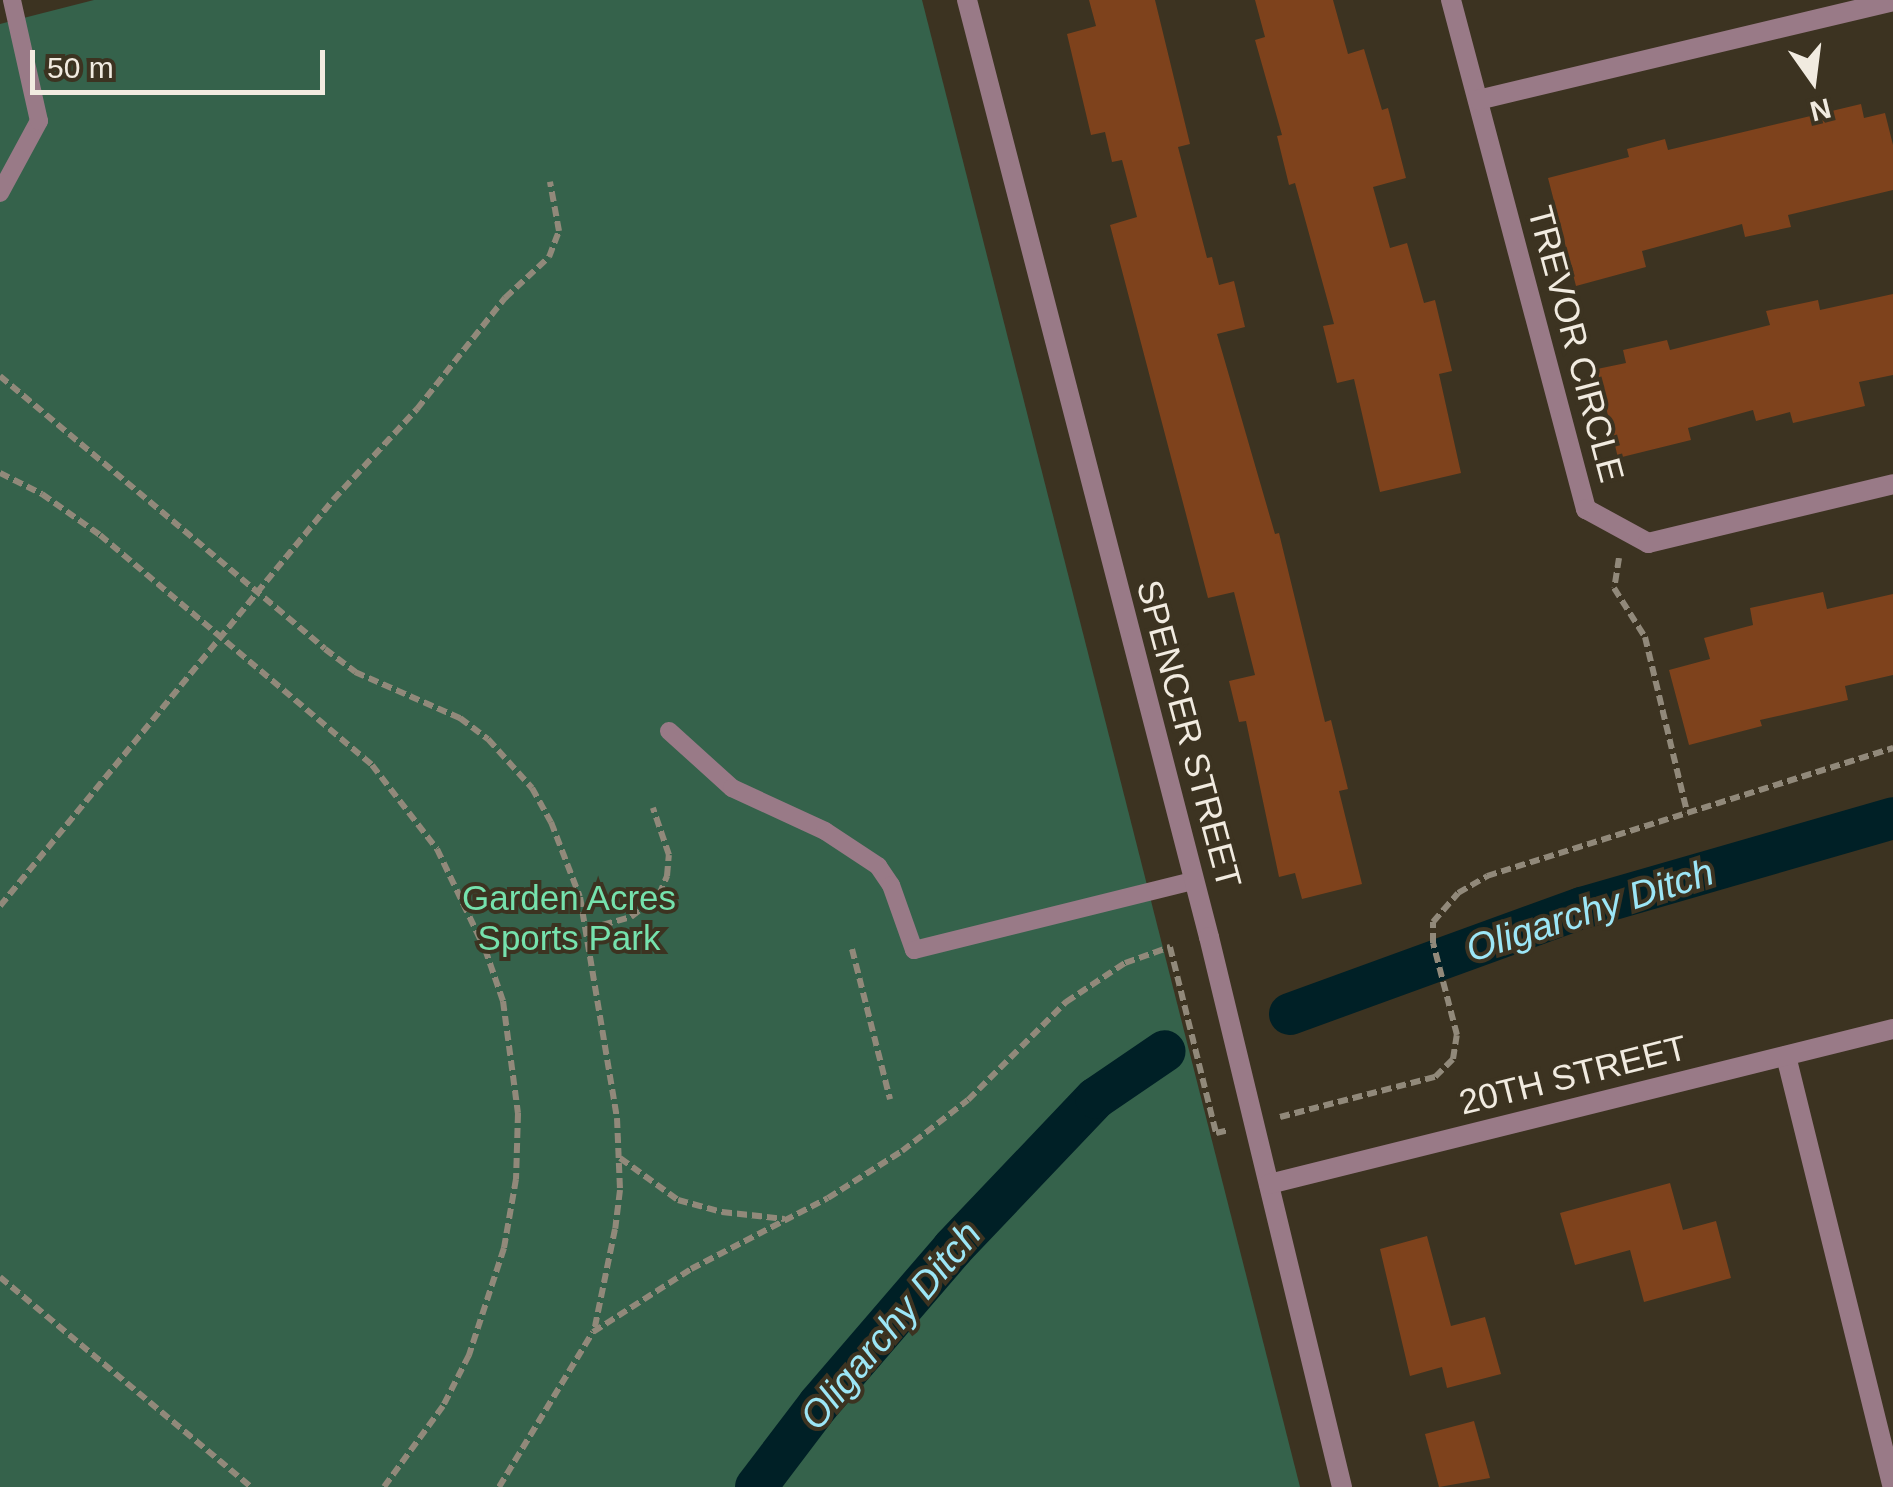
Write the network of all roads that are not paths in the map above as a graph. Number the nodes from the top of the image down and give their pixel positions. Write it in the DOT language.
graph roads {
  1 [pos="12,0"];
  2 [pos="967,0"];
  3 [pos="1451,0"];
  4 [pos="1893,1"];
  5 [pos="1478,100"];
  6 [pos="0,193"];
  7 [pos="1893,484"];
  8 [pos="669,731"];
  9 [pos="1193,880"];
  10 [pos="1893,1029"];
  11 [pos="1786,1056"];
  12 [pos="1269,1184"];
  13 [pos="1342,1487"];
  14 [pos="1892,1487"];
  1 -- 6 [label="lane"];
  2 -- 9 [label="street, SPENCER STREET"];
  3 -- 5 [label="street, TREVOR CIRCLE"];
  4 -- 5 [label="street"];
  5 -- 7 [label="street, TREVOR CIRCLE"];
  8 -- 9 [label="lane"];
  9 -- 12 [label="street, SPENCER STREET"];
  10 -- 11 [label="street, 20TH STREET"];
  11 -- 12 [label="street, 20TH STREET"];
  11 -- 14 [label="street"];
  12 -- 13 [label="street, SPENCER STREET"];
}
